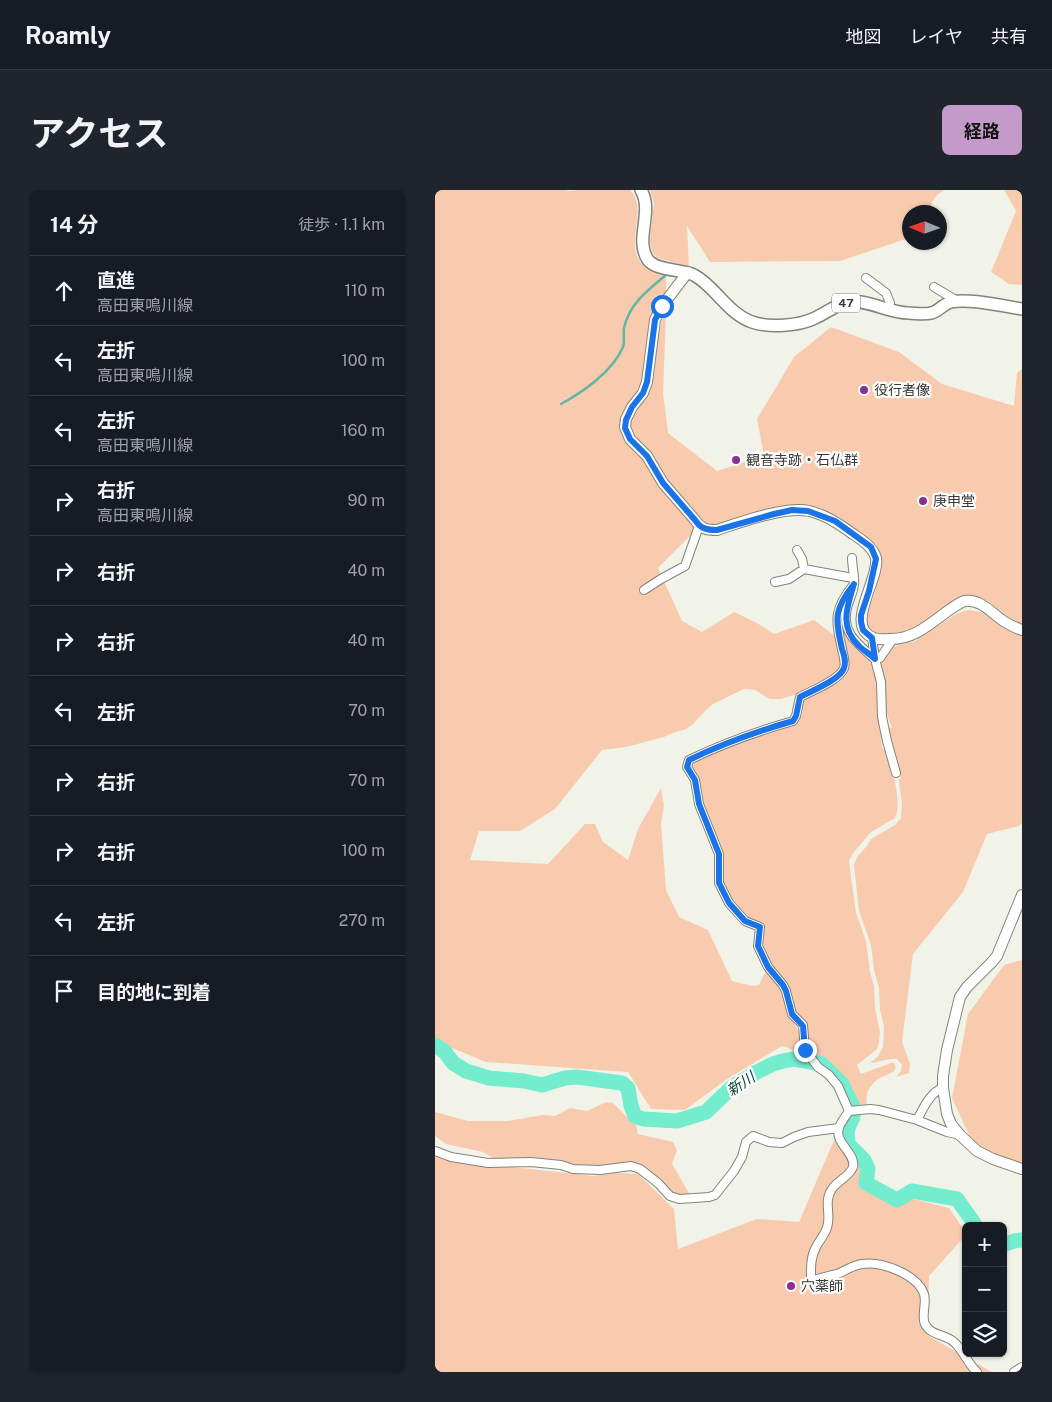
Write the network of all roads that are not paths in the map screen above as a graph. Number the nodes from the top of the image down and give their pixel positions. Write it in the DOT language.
graph roads {
  1 [pos="641,190"];
  2 [pos="687,272"];
  3 [pos="867,278"];
  4 [pos="934,286"];
  5 [pos="959,302"];
  6 [pos="1022,309"];
  7 [pos="888,310"];
  8 [pos="699,526"];
  9 [pos="797,550"];
  10 [pos="852,558"];
  11 [pos="804,569"];
  12 [pos="854,581"];
  13 [pos="775,582"];
  14 [pos="645,590"];
  15 [pos="1022,630"];
  16 [pos="872,638"];
  17 [pos="893,640"];
  18 [pos="875,659"];
  19 [pos="896,773"];
  20 [pos="1022,895"];
  21 [pos="943,1088"];
  22 [pos="849,1111"];
  23 [pos="917,1120"];
  24 [pos="839,1128"];
  25 [pos="961,1135"];
  26 [pos="435,1151"];
  27 [pos="1022,1169"];
  28 [pos="1022,1367"];
  29 [pos="977,1372"];
  30 [pos="1014,1372"];
  1 -- 2 [label="main road, 47"];
  2 -- 7 [label="main road, 47"];
  2 -- 8 [label="main road"];
  3 -- 7 [label="street"];
  4 -- 5 [label="street"];
  5 -- 6 [label="main road, 47"];
  5 -- 7 [label="main road, 47"];
  8 -- 14 [label="street"];
  8 -- 16 [label="main road"];
  9 -- 11 [label="street"];
  10 -- 12 [label="street"];
  11 -- 12 [label="street"];
  11 -- 13 [label="street"];
  12 -- 18 [label="street"];
  12 -- 22 [label="street"];
  15 -- 17 [label="main road"];
  16 -- 17 [label="main road"];
  16 -- 18 [label="street"];
  17 -- 18 [label="street"];
  18 -- 19 [label="street"];
  20 -- 21 [label="main road"];
  21 -- 23 [label="street"];
  21 -- 25 [label="main road"];
  22 -- 23 [label="street"];
  22 -- 24 [label="street"];
  23 -- 25 [label="street"];
  24 -- 26 [label="street"];
  24 -- 29 [label="street"];
  25 -- 27 [label="main road"];
  28 -- 30 [label="street"];
}
